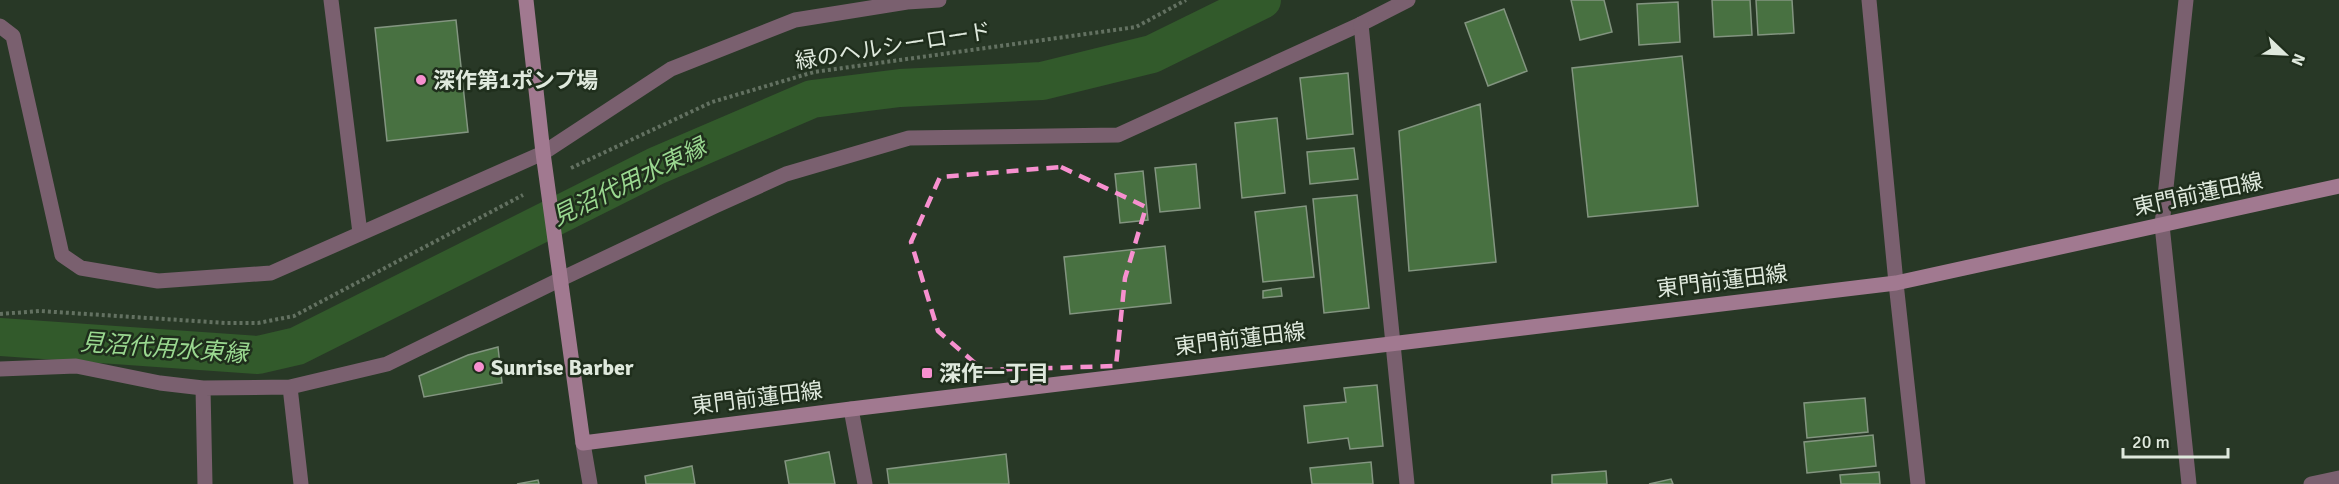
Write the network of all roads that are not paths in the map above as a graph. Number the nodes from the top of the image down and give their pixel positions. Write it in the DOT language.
graph roads {
  1 [pos="331,0"];
  2 [pos="526,0"];
  3 [pos="939,0"];
  4 [pos="1408,0"];
  5 [pos="1869,0"];
  6 [pos="2186,0"];
  7 [pos="1361,24"];
  8 [pos="0,26"];
  9 [pos="543,153"];
  10 [pos="2339,186"];
  11 [pos="2162,225"];
  12 [pos="360,233"];
  13 [pos="561,279"];
  14 [pos="1896,283"];
  15 [pos="1391,343"];
  16 [pos="0,369"];
  17 [pos="290,387"];
  18 [pos="203,388"];
  19 [pos="851,409"];
  20 [pos="583,443"];
  21 [pos="2339,478"];
  22 [pos="205,484"];
  23 [pos="301,484"];
  24 [pos="590,484"];
  25 [pos="865,484"];
  26 [pos="1407,484"];
  27 [pos="1918,484"];
  28 [pos="2189,484"];
  29 [pos="2311,484"];
  1 -- 12 [label="street"];
  2 -- 9 [label="main road"];
  3 -- 9 [label="street"];
  4 -- 7 [label="street"];
  5 -- 14 [label="street"];
  6 -- 11 [label="street"];
  7 -- 13 [label="street"];
  7 -- 15 [label="street"];
  8 -- 12 [label="street"];
  9 -- 12 [label="street"];
  9 -- 13 [label="main road"];
  10 -- 11 [label="main road, 東門前蓮田線"];
  11 -- 14 [label="main road, 東門前蓮田線"];
  11 -- 28 [label="street"];
  13 -- 17 [label="street"];
  13 -- 20 [label="main road"];
  14 -- 15 [label="main road, 東門前蓮田線"];
  14 -- 27 [label="street"];
  15 -- 19 [label="main road, 東門前蓮田線"];
  15 -- 26 [label="street"];
  16 -- 18 [label="street"];
  17 -- 18 [label="street"];
  17 -- 23 [label="street"];
  18 -- 22 [label="street"];
  19 -- 20 [label="main road, 東門前蓮田線"];
  19 -- 25 [label="street"];
  20 -- 24 [label="street"];
  21 -- 29 [label="street"];
}
